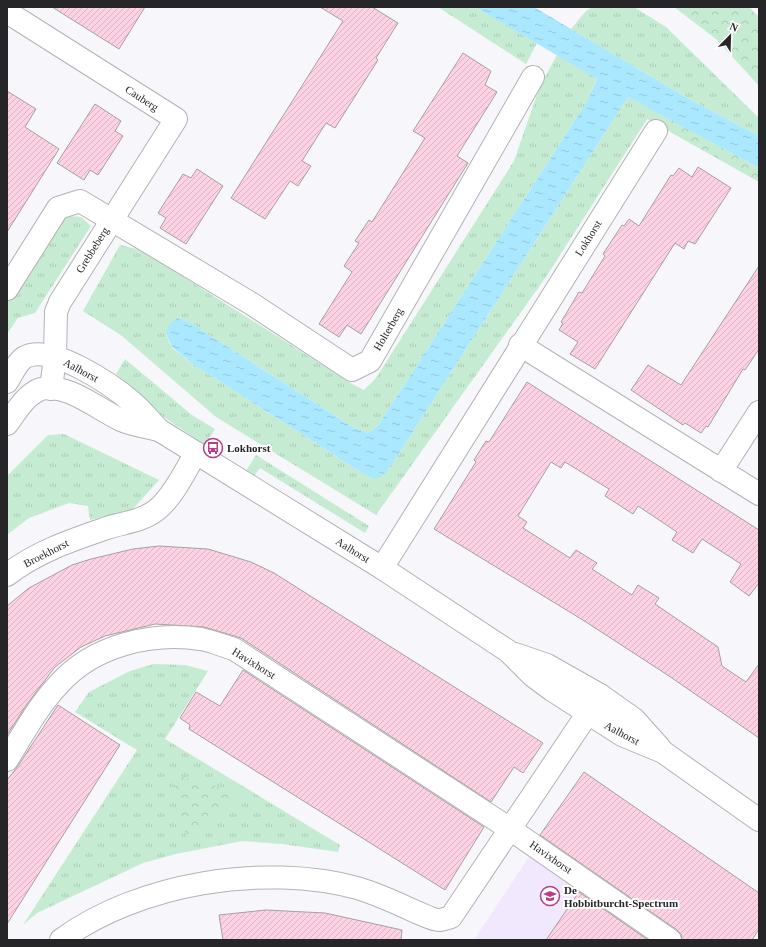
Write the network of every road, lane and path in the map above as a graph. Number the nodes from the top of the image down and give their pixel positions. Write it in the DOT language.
graph roads {
  1 [pos="7,12"];
  2 [pos="534,77"];
  3 [pos="656,130"];
  4 [pos="111,220"];
  5 [pos="10,277"];
  6 [pos="520,345"];
  7 [pos="55,357"];
  8 [pos="7,382"];
  9 [pos="51,389"];
  10 [pos="759,412"];
  11 [pos="7,424"];
  12 [pos="159,430"];
  13 [pos="196,453"];
  14 [pos="721,471"];
  15 [pos="759,494"];
  16 [pos="382,568"];
  17 [pos="7,575"];
  18 [pos="508,651"];
  19 [pos="600,695"];
  20 [pos="588,713"];
  21 [pos="663,752"];
  22 [pos="7,760"];
  23 [pos="759,820"];
  24 [pos="510,829"];
  25 [pos="61,940"];
  26 [pos="670,940"];
  1 -- 4 [label="street, Cauberg"];
  2 -- 4 [label="street, Holterberg"];
  3 -- 6 [label="street, Lokhorst"];
  4 -- 5 [label="street, Grebbeberg"];
  4 -- 7 [label="street, Grebbeberg"];
  6 -- 14 [label="street"];
  6 -- 16 [label="street, Lokhorst"];
  7 -- 8 [label="street, Aalhorst"];
  7 -- 9 [label="street, Grebbeberg"];
  7 -- 12 [label="street, Aalhorst"];
  9 -- 11 [label="street"];
  9 -- 12 [label="street, Aalhorst"];
  10 -- 14 [label="street"];
  12 -- 13 [label="street, Aalhorst"];
  13 -- 16 [label="street, Aalhorst"];
  13 -- 17 [label="street, Broekhorst"];
  14 -- 15 [label="street"];
  16 -- 18 [label="street, Aalhorst"];
  18 -- 19 [label="street, Aalhorst"];
  18 -- 20 [label="street, Aalhorst"];
  19 -- 20 [label="street"];
  19 -- 21 [label="street, Aalhorst"];
  20 -- 21 [label="street, Aalhorst"];
  20 -- 24 [label="street"];
  21 -- 23 [label="street, Aalhorst"];
  22 -- 24 [label="street, Havixhorst"];
  24 -- 25 [label="street"];
  24 -- 26 [label="street, Havixhorst"];
}
